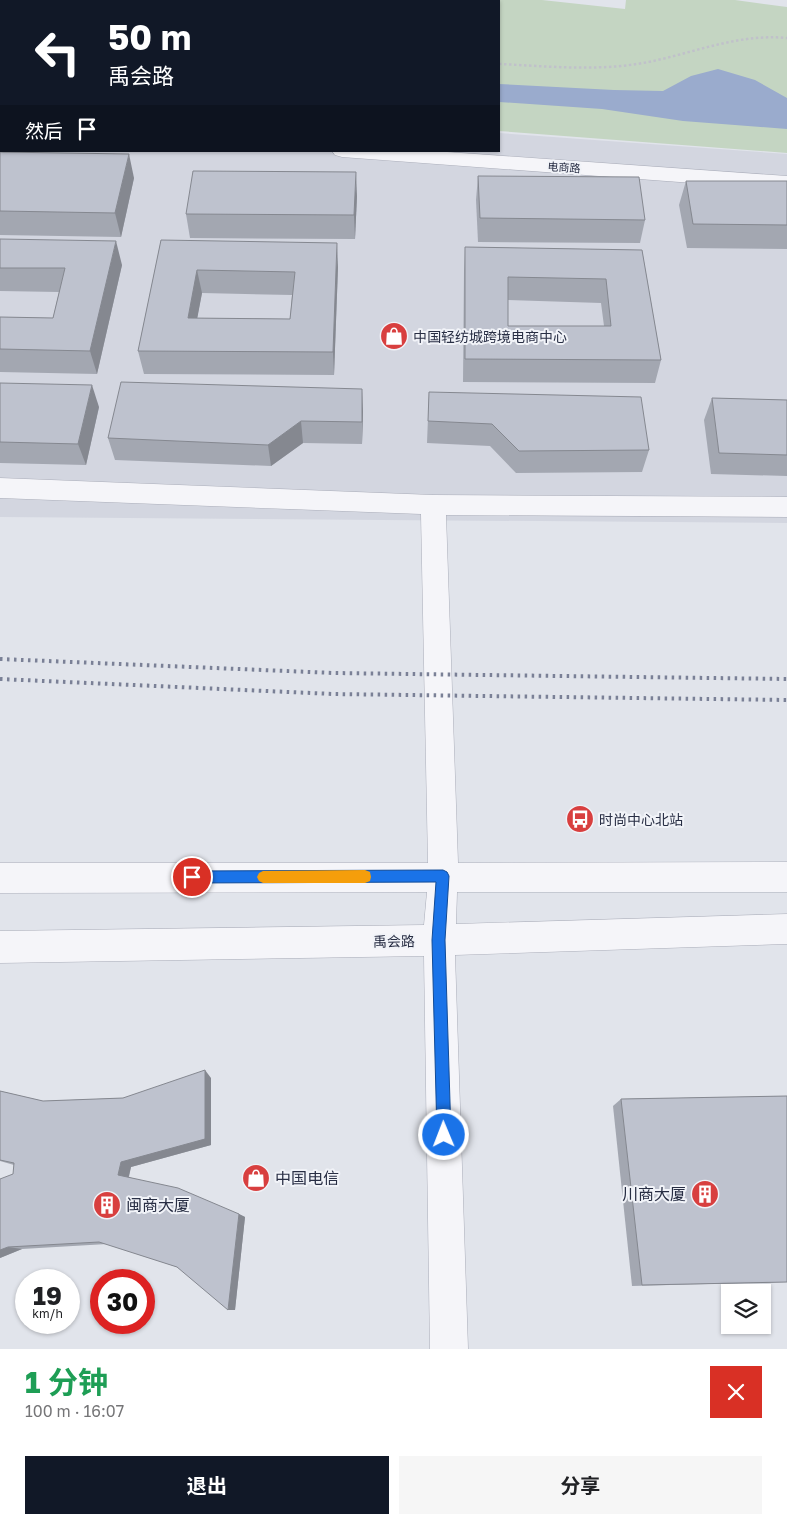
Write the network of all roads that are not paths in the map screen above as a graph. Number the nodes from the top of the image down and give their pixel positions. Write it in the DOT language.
graph roads {
  1 [pos="500,146"];
  2 [pos="356,152"];
  3 [pos="787,165"];
  4 [pos="787,183"];
  5 [pos="0,488"];
  6 [pos="433,505"];
  7 [pos="787,507"];
  8 [pos="443,876"];
  9 [pos="787,877"];
  10 [pos="0,878"];
  11 [pos="787,929"];
  12 [pos="439,940"];
  13 [pos="0,947"];
  14 [pos="450,1349"];
  1 -- 3 [label="street, 电商路"];
  2 -- 4 [label="street, 电商路"];
  5 -- 6 [label="street"];
  6 -- 7 [label="street"];
  6 -- 8 [label="street"];
  8 -- 9 [label="street"];
  8 -- 10 [label="street"];
  8 -- 12 [label="street"];
  11 -- 12 [label="street, 禹会路"];
  12 -- 13 [label="street, 禹会路"];
  12 -- 14 [label="street"];
}
